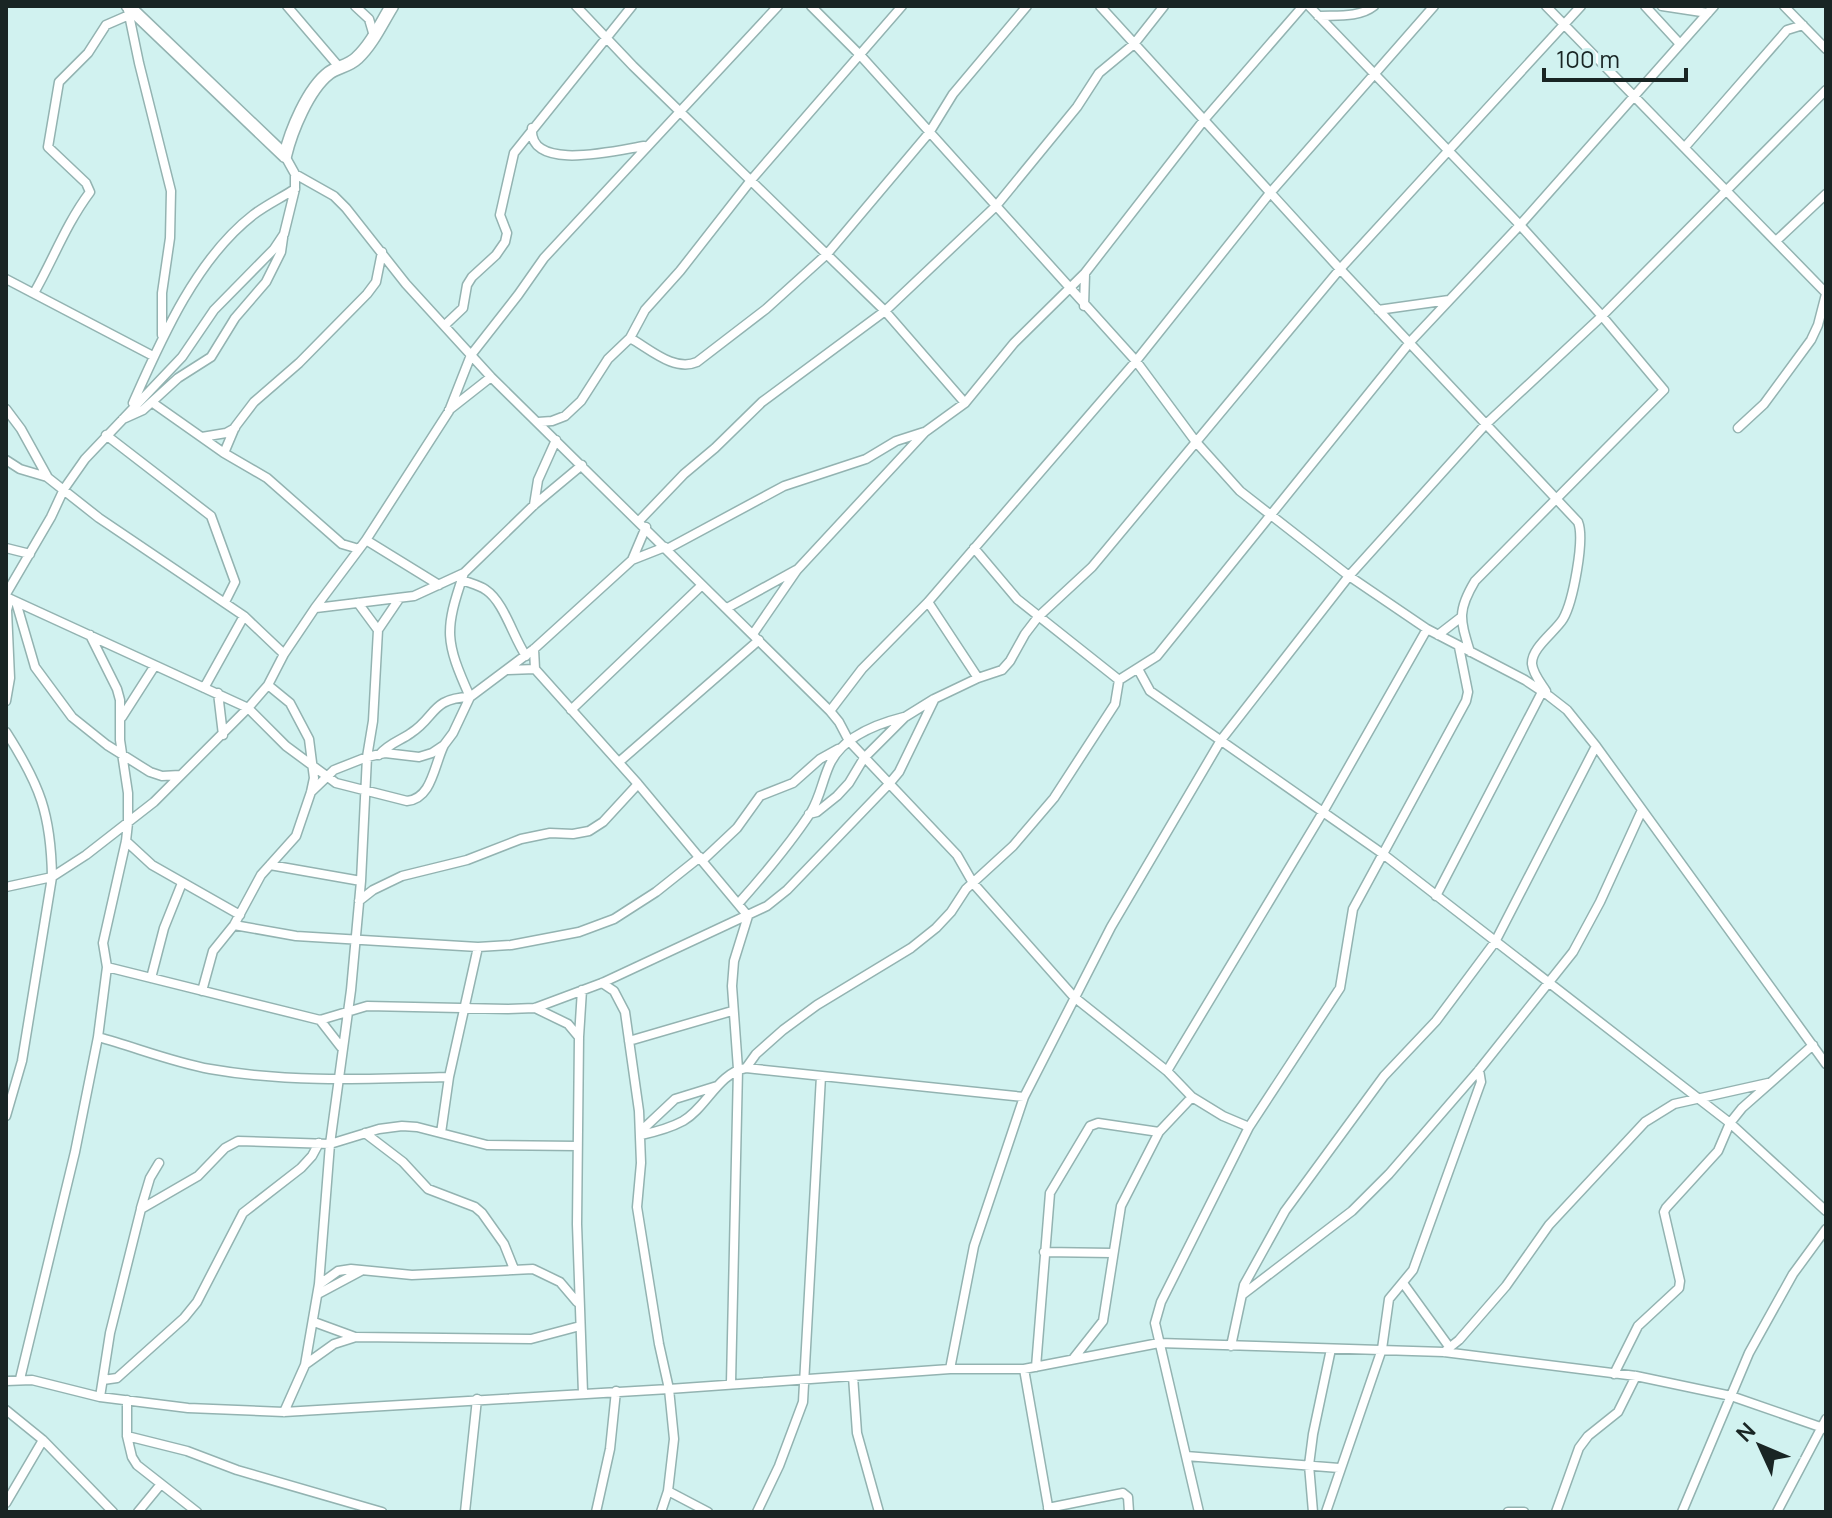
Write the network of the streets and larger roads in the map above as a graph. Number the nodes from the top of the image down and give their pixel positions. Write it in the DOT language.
graph roads {
  1 [pos="287,6"];
  2 [pos="355,6"];
  3 [pos="392,6"];
  4 [pos="576,6"];
  5 [pos="632,6"];
  6 [pos="778,6"];
  7 [pos="811,6"];
  8 [pos="902,6"];
  9 [pos="1027,6"];
  10 [pos="1100,6"];
  11 [pos="1164,6"];
  12 [pos="1306,6"];
  13 [pos="1374,6"];
  14 [pos="1434,6"];
  15 [pos="1546,6"];
  16 [pos="1581,6"];
  17 [pos="1645,6"];
  18 [pos="1662,6"];
  19 [pos="1786,8"];
  20 [pos="128,9"];
  21 [pos="1711,9"];
  22 [pos="1318,16"];
  23 [pos="1565,24"];
  24 [pos="1803,25"];
  25 [pos="1787,30"];
  26 [pos="374,36"];
  27 [pos="606,37"];
  28 [pos="1134,44"];
  29 [pos="1680,44"];
  30 [pos="1826,49"];
  31 [pos="861,56"];
  32 [pos="340,68"];
  33 [pos="1375,74"];
  34 [pos="1826,90"];
  35 [pos="1634,95"];
  36 [pos="680,111"];
  37 [pos="1204,120"];
  38 [pos="532,128"];
  39 [pos="929,133"];
  40 [pos="645,146"];
  41 [pos="1685,147"];
  42 [pos="1449,151"];
  43 [pos="285,156"];
  44 [pos="295,174"];
  45 [pos="752,179"];
  46 [pos="295,189"];
  47 [pos="1728,190"];
  48 [pos="1270,193"];
  49 [pos="1826,194"];
  50 [pos="996,206"];
  51 [pos="1520,225"];
  52 [pos="284,234"];
  53 [pos="1776,241"];
  54 [pos="382,252"];
  55 [pos="827,254"];
  56 [pos="1340,269"];
  57 [pos="1085,273"];
  58 [pos="7,283"];
  59 [pos="1070,289"];
  60 [pos="34,293"];
  61 [pos="1826,294"];
  62 [pos="1450,299"];
  63 [pos="1084,306"];
  64 [pos="1378,310"];
  65 [pos="885,311"];
  66 [pos="1602,316"];
  67 [pos="445,325"];
  68 [pos="162,335"];
  69 [pos="630,338"];
  70 [pos="1411,341"];
  71 [pos="471,355"];
  72 [pos="153,356"];
  73 [pos="1136,361"];
  74 [pos="491,377"];
  75 [pos="153,403"];
  76 [pos="962,406"];
  77 [pos="6,409"];
  78 [pos="129,411"];
  79 [pos="449,411"];
  80 [pos="122,419"];
  81 [pos="538,422"];
  82 [pos="1485,425"];
  83 [pos="235,427"];
  84 [pos="1738,428"];
  85 [pos="925,432"];
  86 [pos="106,435"];
  87 [pos="202,437"];
  88 [pos="556,440"];
  89 [pos="1196,442"];
  90 [pos="224,453"];
  91 [pos="6,460"];
  92 [pos="582,465"];
  93 [pos="47,477"];
  94 [pos="64,489"];
  95 [pos="1555,498"];
  96 [pos="534,505"];
  97 [pos="1270,516"];
  98 [pos="642,524"];
  99 [pos="366,540"];
  100 [pos="342,544"];
  101 [pos="6,548"];
  102 [pos="666,548"];
  103 [pos="974,548"];
  104 [pos="359,549"];
  105 [pos="30,554"];
  106 [pos="632,560"];
  107 [pos="797,570"];
  108 [pos="1349,576"];
  109 [pos="463,577"];
  110 [pos="340,578"];
  111 [pos="439,585"];
  112 [pos="702,585"];
  113 [pos="9,596"];
  114 [pos="399,599"];
  115 [pos="225,602"];
  116 [pos="928,602"];
  117 [pos="358,603"];
  118 [pos="315,608"];
  119 [pos="727,608"];
  120 [pos="244,616"];
  121 [pos="1038,617"];
  122 [pos="1460,618"];
  123 [pos="1427,629"];
  124 [pos="378,630"];
  125 [pos="90,635"];
  126 [pos="1438,635"];
  127 [pos="756,637"];
  128 [pos="1459,647"];
  129 [pos="534,649"];
  130 [pos="1470,652"];
  131 [pos="284,654"];
  132 [pos="526,656"];
  133 [pos="154,667"];
  134 [pos="535,669"];
  135 [pos="1138,669"];
  136 [pos="507,670"];
  137 [pos="978,678"];
  138 [pos="1119,680"];
  139 [pos="268,685"];
  140 [pos="204,688"];
  141 [pos="218,693"];
  142 [pos="1546,694"];
  143 [pos="470,697"];
  144 [pos="934,699"];
  145 [pos="6,701"];
  146 [pos="248,708"];
  147 [pos="571,710"];
  148 [pos="830,711"];
  149 [pos="122,717"];
  150 [pos="905,717"];
  151 [pos="6,732"];
  152 [pos="223,735"];
  153 [pos="1221,740"];
  154 [pos="846,744"];
  155 [pos="444,745"];
  156 [pos="1596,746"];
  157 [pos="121,755"];
  158 [pos="379,755"];
  159 [pos="367,757"];
  160 [pos="864,758"];
  161 [pos="619,762"];
  162 [pos="314,768"];
  163 [pos="180,775"];
  164 [pos="325,776"];
  165 [pos="638,784"];
  166 [pos="889,784"];
  167 [pos="311,792"];
  168 [pos="365,792"];
  169 [pos="1642,810"];
  170 [pos="1323,812"];
  171 [pos="809,814"];
  172 [pos="128,823"];
  173 [pos="126,841"];
  174 [pos="690,845"];
  175 [pos="1383,854"];
  176 [pos="702,859"];
  177 [pos="270,865"];
  178 [pos="685,871"];
  179 [pos="52,877"];
  180 [pos="361,881"];
  181 [pos="182,883"];
  182 [pos="973,883"];
  183 [pos="6,887"];
  184 [pos="1436,896"];
  185 [pos="359,901"];
  186 [pos="738,904"];
  187 [pos="240,915"];
  188 [pos="748,916"];
  189 [pos="234,925"];
  190 [pos="354,940"];
  191 [pos="1495,942"];
  192 [pos="478,947"];
  193 [pos="107,967"];
  194 [pos="151,978"];
  195 [pos="602,983"];
  196 [pos="1549,984"];
  197 [pos="582,990"];
  198 [pos="202,991"];
  199 [pos="1074,997"];
  200 [pos="465,1008"];
  201 [pos="535,1008"];
  202 [pos="348,1010"];
  203 [pos="732,1011"];
  204 [pos="320,1020"];
  205 [pos="98,1037"];
  206 [pos="579,1037"];
  207 [pos="629,1041"];
  208 [pos="1813,1045"];
  209 [pos="341,1047"];
  210 [pos="1826,1064"];
  211 [pos="742,1069"];
  212 [pos="1479,1070"];
  213 [pos="1167,1071"];
  214 [pos="821,1076"];
  215 [pos="449,1077"];
  216 [pos="340,1080"];
  217 [pos="1768,1083"];
  218 [pos="718,1086"];
  219 [pos="1024,1097"];
  220 [pos="1192,1097"];
  221 [pos="1697,1098"];
  222 [pos="7,1112"];
  223 [pos="1730,1123"];
  224 [pos="1249,1127"];
  225 [pos="1159,1132"];
  226 [pos="365,1133"];
  227 [pos="441,1133"];
  228 [pos="641,1133"];
  229 [pos="319,1143"];
  230 [pos="330,1144"];
  231 [pos="577,1146"];
  232 [pos="159,1163"];
  233 [pos="141,1209"];
  234 [pos="1826,1211"];
  235 [pos="1826,1229"];
  236 [pos="1044,1252"];
  237 [pos="1112,1253"];
  238 [pos="514,1269"];
  239 [pos="361,1271"];
  240 [pos="1403,1283"];
  241 [pos="319,1284"];
  242 [pos="318,1294"];
  243 [pos="1241,1296"];
  244 [pos="578,1302"];
  245 [pos="314,1322"];
  246 [pos="580,1326"];
  247 [pos="356,1337"];
  248 [pos="1159,1343"];
  249 [pos="1231,1346"];
  250 [pos="1331,1349"];
  251 [pos="1382,1349"];
  252 [pos="1447,1350"];
  253 [pos="1072,1360"];
  254 [pos="305,1365"];
  255 [pos="1036,1367"];
  256 [pos="950,1369"];
  257 [pos="1024,1369"];
  258 [pos="1614,1374"];
  259 [pos="853,1376"];
  260 [pos="1636,1376"];
  261 [pos="20,1379"];
  262 [pos="806,1379"];
  263 [pos="103,1380"];
  264 [pos="6,1381"];
  265 [pos="731,1383"];
  266 [pos="669,1389"];
  267 [pos="616,1391"];
  268 [pos="583,1393"];
  269 [pos="1731,1396"];
  270 [pos="100,1397"];
  271 [pos="477,1399"];
  272 [pos="127,1400"];
  273 [pos="6,1410"];
  274 [pos="284,1412"];
  275 [pos="1825,1425"];
  276 [pos="127,1436"];
  277 [pos="43,1440"];
  278 [pos="1186,1456"];
  279 [pos="1309,1465"];
  280 [pos="1339,1468"];
  281 [pos="161,1484"];
  282 [pos="668,1491"];
  283 [pos="6,1503"];
  284 [pos="1048,1510"];
  285 [pos="877,1511"];
  286 [pos="113,1512"];
  287 [pos="138,1512"];
  288 [pos="197,1512"];
  289 [pos="382,1512"];
  290 [pos="465,1512"];
  291 [pos="596,1512"];
  292 [pos="661,1512"];
  293 [pos="708,1512"];
  294 [pos="757,1512"];
  295 [pos="1129,1512"];
  296 [pos="1199,1512"];
  297 [pos="1313,1512"];
  298 [pos="1326,1512"];
  299 [pos="1508,1512"];
  300 [pos="1524,1512"];
  301 [pos="1556,1512"];
  302 [pos="1682,1512"];
  303 [pos="1777,1512"];
  1 -- 32 [label="street"];
  2 -- 26 [label="street"];
  3 -- 26 [label="street"];
  4 -- 27 [label="street"];
  5 -- 27 [label="street"];
  6 -- 36 [label="street"];
  7 -- 31 [label="street"];
  8 -- 31 [label="street"];
  9 -- 39 [label="street"];
  10 -- 28 [label="street"];
  11 -- 28 [label="street"];
  12 -- 22 [label="street"];
  12 -- 37 [label="street"];
  13 -- 22 [label="street"];
  14 -- 33 [label="street"];
  15 -- 23 [label="street"];
  16 -- 23 [label="street"];
  17 -- 29 [label="street"];
  18 -- 21 [label="street"];
  19 -- 24 [label="street"];
  19 -- 25 [label="street"];
  20 -- 43 [label="street"];
  20 -- 60 [label="street"];
  20 -- 68 [label="street"];
  21 -- 29 [label="street"];
  22 -- 33 [label="street"];
  23 -- 35 [label="street"];
  23 -- 42 [label="street"];
  24 -- 25 [label="street"];
  24 -- 30 [label="street"];
  25 -- 41 [label="street"];
  26 -- 32 [label="street"];
  27 -- 36 [label="street"];
  27 -- 38 [label="street"];
  28 -- 37 [label="street"];
  28 -- 50 [label="street"];
  29 -- 35 [label="street"];
  31 -- 39 [label="street"];
  31 -- 45 [label="street"];
  32 -- 43 [label="street"];
  33 -- 42 [label="street"];
  33 -- 48 [label="street"];
  34 -- 47 [label="street"];
  35 -- 41 [label="street"];
  35 -- 51 [label="street"];
  36 -- 40 [label="street"];
  36 -- 45 [label="street"];
  37 -- 48 [label="street"];
  37 -- 57 [label="street"];
  38 -- 40 [label="street"];
  38 -- 67 [label="street"];
  39 -- 50 [label="street"];
  39 -- 55 [label="street"];
  40 -- 71 [label="street"];
  41 -- 47 [label="street"];
  42 -- 51 [label="street"];
  42 -- 56 [label="street"];
  43 -- 44 [label="street"];
  44 -- 46 [label="street"];
  44 -- 54 [label="street"];
  45 -- 55 [label="street"];
  45 -- 69 [label="street"];
  46 -- 52 [label="street"];
  46 -- 68 [label="street"];
  47 -- 53 [label="street"];
  47 -- 66 [label="street"];
  48 -- 56 [label="street"];
  48 -- 73 [label="street"];
  49 -- 53 [label="street"];
  50 -- 59 [label="street"];
  50 -- 65 [label="street"];
  51 -- 62 [label="street"];
  51 -- 66 [label="street"];
  52 -- 75 [label="street"];
  52 -- 78 [label="street"];
  53 -- 61 [label="street"];
  54 -- 67 [label="street"];
  54 -- 83 [label="street"];
  55 -- 65 [label="street"];
  55 -- 69 [label="street"];
  56 -- 64 [label="street"];
  56 -- 89 [label="street"];
  57 -- 59 [label="street"];
  57 -- 63 [label="street"];
  58 -- 60 [label="street"];
  59 -- 63 [label="street"];
  59 -- 76 [label="street"];
  60 -- 72 [label="street"];
  61 -- 84 [label="street"];
  62 -- 64 [label="street"];
  62 -- 70 [label="street"];
  63 -- 73 [label="street"];
  64 -- 70 [label="street"];
  65 -- 76 [label="street"];
  65 -- 98 [label="street"];
  66 -- 82 [label="street"];
  66 -- 95 [label="street"];
  67 -- 71 [label="street"];
  68 -- 72 [label="street"];
  69 -- 81 [label="street"];
  70 -- 82 [label="street"];
  70 -- 97 [label="street"];
  71 -- 74 [label="street"];
  71 -- 79 [label="street"];
  72 -- 78 [label="street"];
  73 -- 89 [label="street"];
  73 -- 103 [label="street"];
  74 -- 79 [label="street"];
  74 -- 81 [label="street"];
  75 -- 80 [label="street"];
  75 -- 87 [label="street"];
  76 -- 85 [label="street"];
  77 -- 93 [label="street"];
  78 -- 80 [label="street"];
  79 -- 99 [label="street"];
  80 -- 86 [label="street"];
  81 -- 88 [label="street"];
  82 -- 95 [label="street"];
  82 -- 108 [label="street"];
  83 -- 87 [label="street"];
  83 -- 90 [label="street"];
  85 -- 102 [label="street"];
  85 -- 107 [label="street"];
  86 -- 94 [label="street"];
  86 -- 115 [label="street"];
  87 -- 90 [label="street"];
  88 -- 92 [label="street"];
  88 -- 96 [label="street"];
  89 -- 97 [label="street"];
  89 -- 121 [label="street"];
  90 -- 100 [label="street"];
  91 -- 93 [label="street"];
  92 -- 96 [label="street"];
  92 -- 98 [label="street"];
  93 -- 94 [label="street"];
  94 -- 105 [label="street"];
  94 -- 115 [label="street"];
  95 -- 122 [label="street"];
  95 -- 142 [label="street"];
  96 -- 109 [label="street"];
  97 -- 108 [label="street"];
  97 -- 135 [label="street"];
  98 -- 102 [label="street"];
  98 -- 106 [label="street"];
  99 -- 104 [label="street"];
  99 -- 111 [label="street"];
  100 -- 104 [label="street"];
  100 -- 110 [label="street"];
  101 -- 105 [label="street"];
  102 -- 106 [label="street"];
  102 -- 112 [label="street"];
  103 -- 116 [label="street"];
  103 -- 121 [label="street"];
  104 -- 110 [label="street"];
  105 -- 113 [label="street"];
  106 -- 129 [label="street"];
  107 -- 119 [label="street"];
  107 -- 127 [label="street"];
  108 -- 123 [label="street"];
  108 -- 153 [label="street"];
  109 -- 111 [label="street"];
  109 -- 132 [label="street"];
  109 -- 143 [label="street"];
  110 -- 118 [label="street"];
  111 -- 114 [label="street"];
  112 -- 119 [label="street"];
  112 -- 147 [label="street"];
  113 -- 125 [label="street"];
  113 -- 145 [label="street"];
  113 -- 157 [label="street"];
  114 -- 117 [label="street"];
  114 -- 124 [label="street"];
  115 -- 120 [label="street"];
  116 -- 137 [label="street"];
  116 -- 148 [label="street"];
  117 -- 118 [label="street"];
  117 -- 124 [label="street"];
  118 -- 131 [label="street"];
  119 -- 127 [label="street"];
  120 -- 131 [label="street"];
  120 -- 140 [label="street"];
  121 -- 137 [label="street"];
  121 -- 138 [label="street"];
  122 -- 126 [label="street"];
  122 -- 130 [label="street"];
  123 -- 126 [label="street"];
  123 -- 170 [label="street"];
  124 -- 159 [label="street"];
  125 -- 133 [label="street"];
  125 -- 149 [label="street"];
  126 -- 128 [label="street"];
  127 -- 148 [label="street"];
  127 -- 161 [label="street"];
  128 -- 130 [label="street"];
  128 -- 175 [label="street"];
  129 -- 132 [label="street"];
  129 -- 134 [label="street"];
  130 -- 142 [label="street"];
  131 -- 139 [label="street"];
  132 -- 136 [label="street"];
  133 -- 140 [label="street"];
  133 -- 149 [label="street"];
  134 -- 136 [label="street"];
  134 -- 147 [label="street"];
  135 -- 138 [label="street"];
  135 -- 153 [label="street"];
  136 -- 143 [label="street"];
  137 -- 144 [label="street"];
  138 -- 182 [label="street"];
  139 -- 146 [label="street"];
  139 -- 162 [label="street"];
  140 -- 141 [label="street"];
  141 -- 146 [label="street"];
  141 -- 152 [label="street"];
  142 -- 156 [label="street"];
  142 -- 184 [label="street"];
  143 -- 155 [label="street"];
  143 -- 158 [label="street"];
  144 -- 150 [label="street"];
  144 -- 166 [label="street"];
  146 -- 152 [label="street"];
  146 -- 162 [label="street"];
  147 -- 161 [label="street"];
  148 -- 154 [label="street"];
  149 -- 157 [label="street"];
  150 -- 154 [label="street"];
  150 -- 160 [label="street"];
  151 -- 179 [label="street"];
  152 -- 163 [label="street"];
  153 -- 170 [label="street"];
  153 -- 199 [label="street"];
  154 -- 160 [label="street"];
  154 -- 171 [label="street"];
  154 -- 176 [label="street"];
  155 -- 158 [label="street"];
  155 -- 168 [label="street"];
  156 -- 169 [label="street"];
  156 -- 191 [label="street"];
  157 -- 163 [label="street"];
  157 -- 172 [label="street"];
  158 -- 159 [label="street"];
  159 -- 164 [label="street"];
  159 -- 168 [label="street"];
  160 -- 166 [label="street"];
  160 -- 171 [label="street"];
  161 -- 165 [label="street"];
  162 -- 164 [label="street"];
  162 -- 167 [label="street"];
  163 -- 172 [label="street"];
  164 -- 167 [label="street"];
  164 -- 168 [label="street"];
  165 -- 174 [label="street"];
  165 -- 185 [label="street"];
  166 -- 182 [label="street"];
  166 -- 188 [label="street"];
  167 -- 177 [label="street"];
  168 -- 180 [label="street"];
  169 -- 196 [label="street"];
  169 -- 208 [label="street"];
  170 -- 175 [label="street"];
  170 -- 213 [label="street"];
  171 -- 186 [label="street"];
  172 -- 173 [label="street"];
  172 -- 179 [label="street"];
  173 -- 181 [label="street"];
  173 -- 193 [label="street"];
  174 -- 176 [label="street"];
  174 -- 178 [label="street"];
  175 -- 184 [label="street"];
  175 -- 224 [label="street"];
  176 -- 178 [label="street"];
  176 -- 186 [label="street"];
  177 -- 180 [label="street"];
  177 -- 187 [label="street"];
  178 -- 192 [label="street"];
  179 -- 183 [label="street"];
  179 -- 222 [label="street"];
  180 -- 185 [label="street"];
  181 -- 187 [label="street"];
  181 -- 194 [label="street"];
  182 -- 199 [label="street"];
  182 -- 211 [label="street"];
  184 -- 191 [label="street"];
  185 -- 190 [label="street"];
  186 -- 188 [label="street"];
  187 -- 189 [label="street"];
  188 -- 195 [label="street"];
  188 -- 203 [label="street"];
  189 -- 190 [label="street"];
  189 -- 198 [label="street"];
  190 -- 192 [label="street"];
  190 -- 202 [label="street"];
  191 -- 196 [label="street"];
  191 -- 243 [label="street"];
  192 -- 200 [label="street"];
  193 -- 194 [label="street"];
  193 -- 205 [label="street"];
  194 -- 198 [label="street"];
  195 -- 197 [label="street"];
  195 -- 207 [label="street"];
  196 -- 212 [label="street"];
  196 -- 221 [label="street"];
  197 -- 201 [label="street"];
  197 -- 206 [label="street"];
  198 -- 204 [label="street"];
  199 -- 213 [label="street"];
  199 -- 219 [label="street"];
  200 -- 201 [label="street"];
  200 -- 202 [label="street"];
  200 -- 215 [label="street"];
  201 -- 206 [label="street"];
  202 -- 204 [label="street"];
  202 -- 209 [label="street"];
  203 -- 207 [label="street"];
  203 -- 211 [label="street"];
  204 -- 209 [label="street"];
  205 -- 216 [label="street"];
  205 -- 261 [label="street"];
  206 -- 231 [label="street"];
  207 -- 228 [label="street"];
  208 -- 210 [label="street"];
  208 -- 217 [label="street"];
  209 -- 216 [label="street"];
  211 -- 214 [label="street"];
  211 -- 218 [label="street"];
  211 -- 265 [label="street"];
  212 -- 240 [label="street"];
  212 -- 243 [label="street"];
  213 -- 220 [label="street"];
  214 -- 219 [label="street"];
  214 -- 262 [label="street"];
  215 -- 216 [label="street"];
  215 -- 227 [label="street"];
  216 -- 230 [label="street"];
  217 -- 221 [label="street"];
  217 -- 223 [label="street"];
  218 -- 228 [label="street"];
  218 -- 228 [label="street"];
  219 -- 256 [label="street"];
  220 -- 224 [label="street"];
  220 -- 225 [label="street"];
  221 -- 223 [label="street"];
  221 -- 252 [label="street"];
  223 -- 234 [label="street"];
  223 -- 258 [label="street"];
  224 -- 248 [label="street"];
  225 -- 236 [label="street"];
  225 -- 237 [label="street"];
  226 -- 227 [label="street"];
  226 -- 230 [label="street"];
  226 -- 238 [label="street"];
  227 -- 231 [label="street"];
  228 -- 266 [label="street"];
  229 -- 230 [label="street"];
  229 -- 233 [label="street"];
  229 -- 263 [label="street"];
  230 -- 241 [label="street"];
  231 -- 244 [label="street"];
  232 -- 233 [label="street"];
  233 -- 263 [label="street"];
  235 -- 269 [label="street"];
  236 -- 237 [label="street"];
  236 -- 255 [label="street"];
  237 -- 253 [label="street"];
  238 -- 239 [label="street"];
  238 -- 244 [label="street"];
  239 -- 241 [label="street"];
  239 -- 242 [label="street"];
  240 -- 251 [label="street"];
  240 -- 252 [label="street"];
  241 -- 242 [label="street"];
  242 -- 245 [label="street"];
  243 -- 249 [label="street"];
  244 -- 246 [label="street"];
  245 -- 247 [label="street"];
  245 -- 254 [label="street"];
  246 -- 247 [label="street"];
  246 -- 268 [label="street"];
  247 -- 254 [label="street"];
  248 -- 249 [label="street"];
  248 -- 253 [label="street"];
  248 -- 278 [label="street"];
  249 -- 250 [label="street"];
  250 -- 251 [label="street"];
  250 -- 279 [label="street"];
  251 -- 252 [label="street"];
  251 -- 280 [label="street"];
  252 -- 258 [label="street"];
  253 -- 255 [label="street"];
  254 -- 274 [label="street"];
  255 -- 257 [label="street"];
  256 -- 257 [label="street"];
  256 -- 259 [label="street"];
  257 -- 284 [label="street"];
  258 -- 260 [label="street"];
  259 -- 262 [label="street"];
  259 -- 285 [label="street"];
  260 -- 269 [label="street"];
  260 -- 301 [label="street"];
  261 -- 264 [label="street"];
  261 -- 270 [label="street"];
  262 -- 265 [label="street"];
  262 -- 294 [label="street"];
  263 -- 270 [label="street"];
  265 -- 266 [label="street"];
  266 -- 267 [label="street"];
  266 -- 282 [label="street"];
  267 -- 268 [label="street"];
  267 -- 291 [label="street"];
  268 -- 271 [label="street"];
  269 -- 275 [label="street"];
  269 -- 302 [label="street"];
  270 -- 272 [label="street"];
  271 -- 274 [label="street"];
  271 -- 290 [label="street"];
  272 -- 274 [label="street"];
  272 -- 276 [label="street"];
  273 -- 277 [label="street"];
  275 -- 303 [label="street"];
  276 -- 281 [label="street"];
  276 -- 289 [label="street"];
  277 -- 283 [label="street"];
  277 -- 286 [label="street"];
  278 -- 279 [label="street"];
  278 -- 296 [label="street"];
  279 -- 280 [label="street"];
  279 -- 297 [label="street"];
  280 -- 298 [label="street"];
  281 -- 287 [label="street"];
  281 -- 288 [label="street"];
  282 -- 292 [label="street"];
  282 -- 293 [label="street"];
  284 -- 295 [label="street"];
  299 -- 300 [label="street"];
}
